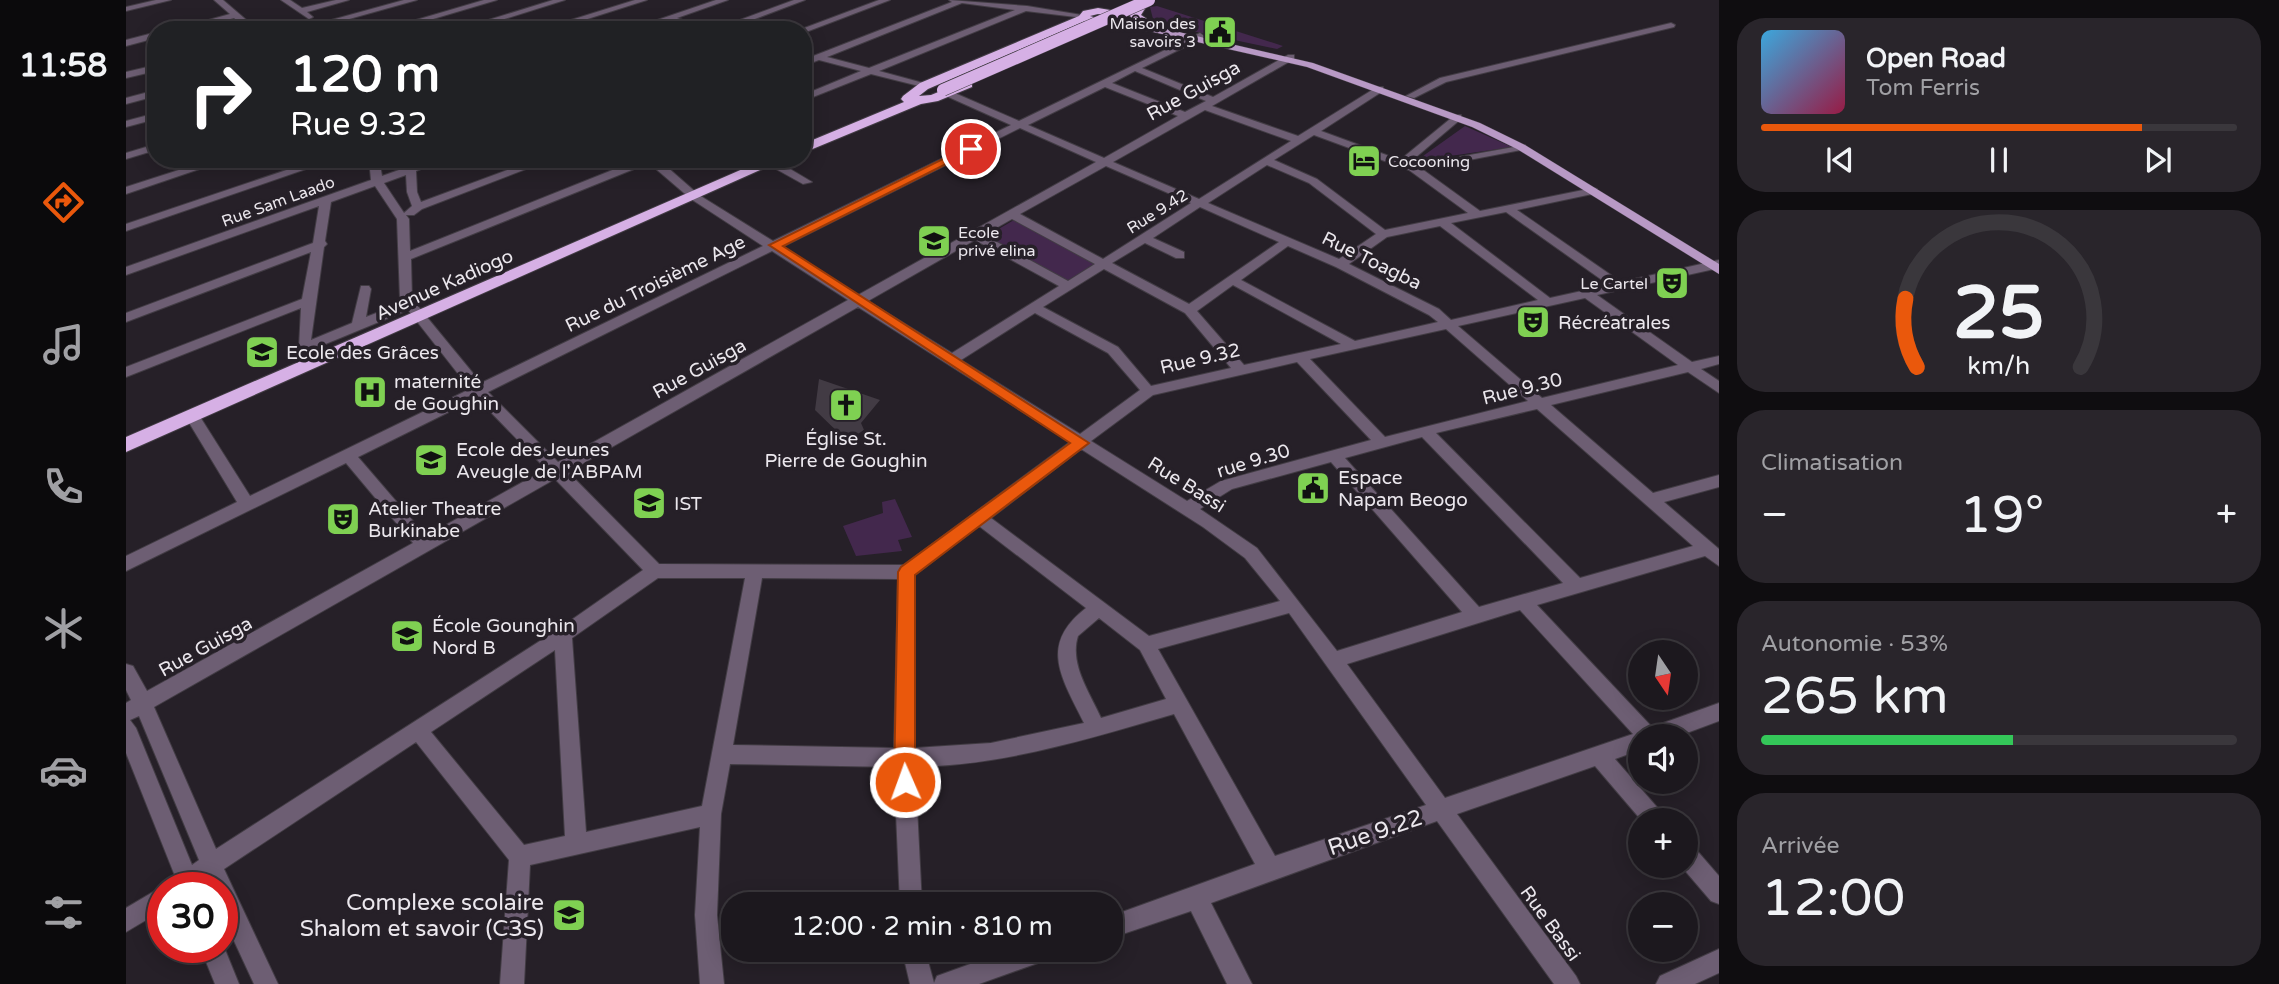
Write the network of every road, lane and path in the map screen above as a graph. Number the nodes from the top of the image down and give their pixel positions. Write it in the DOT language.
graph roads {
  1 [pos="167,0"];
  2 [pos="218,0"];
  3 [pos="285,0"];
  4 [pos="345,0"];
  5 [pos="413,0"];
  6 [pos="493,0"];
  7 [pos="561,0"];
  8 [pos="643,0"];
  9 [pos="724,0"];
  10 [pos="801,0"];
  11 [pos="886,0"];
  12 [pos="951,0"];
  13 [pos="1127,0"];
  14 [pos="1157,0"];
  15 [pos="154,1"];
  16 [pos="963,1"];
  17 [pos="1143,2"];
  18 [pos="1027,8"];
  19 [pos="126,9"];
  20 [pos="376,10"];
  21 [pos="457,10"];
  22 [pos="301,11"];
  23 [pos="236,15"];
  24 [pos="1066,16"];
  25 [pos="669,18"];
  26 [pos="1100,18"];
  27 [pos="212,21"];
  28 [pos="242,21"];
  29 [pos="315,21"];
  30 [pos="331,21"];
  31 [pos="377,21"];
  32 [pos="418,21"];
  33 [pos="478,21"];
  34 [pos="489,21"];
  35 [pos="573,21"];
  36 [pos="660,21"];
  37 [pos="678,21"];
  38 [pos="743,21"];
  39 [pos="1671,25"];
  40 [pos="1149,26"];
  41 [pos="812,27"];
  42 [pos="147,37"];
  43 [pos="1197,38"];
  44 [pos="126,43"];
  45 [pos="147,46"];
  46 [pos="126,52"];
  47 [pos="812,55"];
  48 [pos="819,57"];
  49 [pos="1289,58"];
  50 [pos="812,60"];
  51 [pos="1135,68"];
  52 [pos="147,70"];
  53 [pos="870,71"];
  54 [pos="126,75"];
  55 [pos="1104,83"];
  56 [pos="937,89"];
  57 [pos="1380,89"];
  58 [pos="812,94"];
  59 [pos="1415,94"];
  60 [pos="147,95"];
  61 [pos="912,100"];
  62 [pos="126,101"];
  63 [pos="1209,103"];
  64 [pos="1186,116"];
  65 [pos="1458,117"];
  66 [pos="147,118"];
  67 [pos="128,122"];
  68 [pos="1020,125"];
  69 [pos="1312,131"];
  70 [pos="812,139"];
  71 [pos="1298,140"];
  72 [pos="812,145"];
  73 [pos="1521,147"];
  74 [pos="147,150"];
  75 [pos="126,156"];
  76 [pos="1267,161"];
  77 [pos="1105,162"];
  78 [pos="1407,165"];
  79 [pos="196,168"];
  80 [pos="303,168"];
  81 [pos="375,168"];
  82 [pos="416,168"];
  83 [pos="523,168"];
  84 [pos="628,168"];
  85 [pos="661,168"];
  86 [pos="753,168"];
  87 [pos="785,168"];
  88 [pos="411,170"];
  89 [pos="377,181"];
  90 [pos="807,182"];
  91 [pos="126,191"];
  92 [pos="1592,191"];
  93 [pos="692,195"];
  94 [pos="325,202"];
  95 [pos="1199,203"];
  96 [pos="418,207"];
  97 [pos="1510,210"];
  98 [pos="1011,214"];
  99 [pos="1478,215"];
  100 [pos="403,219"];
  101 [pos="1442,222"];
  102 [pos="126,228"];
  103 [pos="1383,234"];
  104 [pos="974,235"];
  105 [pos="1144,237"];
  106 [pos="1287,241"];
  107 [pos="321,244"];
  108 [pos="775,245"];
  109 [pos="1180,255"];
  110 [pos="406,257"];
  111 [pos="1104,263"];
  112 [pos="1340,264"];
  113 [pos="1717,266"];
  114 [pos="126,271"];
  115 [pos="1232,281"];
  116 [pos="1068,286"];
  117 [pos="1619,286"];
  118 [pos="365,289"];
  119 [pos="1588,293"];
  120 [pos="310,300"];
  121 [pos="858,301"];
  122 [pos="1548,302"];
  123 [pos="1033,307"];
  124 [pos="416,310"];
  125 [pos="1190,310"];
  126 [pos="126,318"];
  127 [pos="1450,324"];
  128 [pos="358,325"];
  129 [pos="1353,345"];
  130 [pos="305,357"];
  131 [pos="1300,357"];
  132 [pos="951,360"];
  133 [pos="1719,360"];
  134 [pos="1690,367"];
  135 [pos="1240,370"];
  136 [pos="126,372"];
  137 [pos="1719,388"];
  138 [pos="479,391"];
  139 [pos="1148,391"];
  140 [pos="1540,403"];
  141 [pos="192,416"];
  142 [pos="1425,431"];
  143 [pos="126,435"];
  144 [pos="1081,443"];
  145 [pos="1382,443"];
  146 [pos="126,445"];
  147 [pos="348,455"];
  148 [pos="1334,456"];
  149 [pos="556,470"];
  150 [pos="1719,481"];
  151 [pos="1650,500"];
  152 [pos="247,505"];
  153 [pos="1187,509"];
  154 [pos="980,518"];
  155 [pos="424,545"];
  156 [pos="1713,554"];
  157 [pos="126,564"];
  158 [pos="655,571"];
  159 [pos="755,571"];
  160 [pos="907,572"];
  161 [pos="1577,586"];
  162 [pos="1524,602"];
  163 [pos="1293,605"];
  164 [pos="1098,608"];
  165 [pos="1476,615"];
  166 [pos="563,635"];
  167 [pos="1146,645"];
  168 [pos="1334,660"];
  169 [pos="126,672"];
  170 [pos="1178,704"];
  171 [pos="135,708"];
  172 [pos="1718,715"];
  173 [pos="1637,724"];
  174 [pos="1690,724"];
  175 [pos="1096,727"];
  176 [pos="126,728"];
  177 [pos="417,729"];
  178 [pos="1628,745"];
  179 [pos="723,754"];
  180 [pos="1599,755"];
  181 [pos="904,757"];
  182 [pos="1645,808"];
  183 [pos="1442,809"];
  184 [pos="711,814"];
  185 [pos="576,845"];
  186 [pos="520,857"];
  187 [pos="211,865"];
  188 [pos="1270,869"];
  189 [pos="1698,869"];
  190 [pos="180,872"];
  191 [pos="202,872"];
  192 [pos="214,872"];
  193 [pos="910,892"];
  194 [pos="1719,892"];
  195 [pos="1196,898"];
  196 [pos="147,907"];
  197 [pos="126,921"];
  198 [pos="238,923"];
  199 [pos="1123,923"];
  200 [pos="1719,961"];
  201 [pos="917,962"];
  202 [pos="1009,962"];
  203 [pos="218,963"];
  204 [pos="227,984"];
  205 [pos="266,984"];
  206 [pos="512,984"];
  207 [pos="712,984"];
  208 [pos="922,984"];
  209 [pos="945,984"];
  210 [pos="1240,984"];
  211 [pos="1569,984"];
  212 [pos="1668,984"];
  1 -- 15 [label="street"];
  2 -- 23 [label="street"];
  3 -- 22 [label="street"];
  4 -- 22 [label="street"];
  5 -- 20 [label="street"];
  6 -- 21 [label="street"];
  7 -- 34 [label="street"];
  8 -- 35 [label="street"];
  9 -- 25 [label="street"];
  10 -- 38 [label="street"];
  11 -- 41 [label="street"];
  12 -- 16 [label="street"];
  13 -- 26 [label="highway"];
  14 -- 17 [label="highway"];
  15 -- 19 [label="street"];
  16 -- 18 [label="street"];
  16 -- 48 [label="street"];
  17 -- 26 [label="highway"];
  17 -- 26 [label="highway, bridge"];
  17 -- 40 [label="highway"];
  17 -- 56 [label="highway, bridge"];
  18 -- 24 [label="street"];
  18 -- 53 [label="street"];
  20 -- 30 [label="street"];
  20 -- 31 [label="street"];
  21 -- 32 [label="street"];
  21 -- 33 [label="street"];
  22 -- 29 [label="street"];
  23 -- 27 [label="street"];
  23 -- 28 [label="street"];
  24 -- 26 [label="highway"];
  24 -- 56 [label="highway"];
  25 -- 36 [label="street"];
  25 -- 37 [label="street"];
  26 -- 40 [label="main road"];
  26 -- 43 [label="main road"];
  26 -- 56 [label="highway"];
  39 -- 59 [label="street"];
  40 -- 43 [label="main road"];
  42 -- 44 [label="street"];
  43 -- 49 [label="main road"];
  43 -- 51 [label="street, Rue du Troisième Age"];
  45 -- 46 [label="street"];
  47 -- 48 [label="street, Rue Toagba"];
  48 -- 50 [label="street"];
  48 -- 53 [label="street, Rue Toagba"];
  49 -- 57 [label="main road"];
  49 -- 59 [label="main road"];
  49 -- 63 [label="street, Rue Guisga"];
  51 -- 55 [label="street, Rue du Troisième Age"];
  51 -- 63 [label="street"];
  52 -- 54 [label="street"];
  53 -- 56 [label="street, Rue Toagba"];
  53 -- 58 [label="street"];
  55 -- 64 [label="street"];
  55 -- 68 [label="street, Rue du Troisième Age"];
  56 -- 61 [label="highway"];
  56 -- 61 [label="highway"];
  56 -- 68 [label="street, Rue Toagba"];
  57 -- 65 [label="main road"];
  57 -- 69 [label="street, Rue 9.42"];
  59 -- 113 [label="main road"];
  60 -- 62 [label="street"];
  61 -- 70 [label="highway"];
  61 -- 72 [label="highway"];
  63 -- 64 [label="street, Rue Guisga"];
  63 -- 71 [label="street"];
  64 -- 77 [label="street, Rue Guisga"];
  65 -- 73 [label="main road"];
  65 -- 78 [label="street"];
  66 -- 67 [label="street"];
  68 -- 77 [label="street, Rue Toagba"];
  68 -- 108 [label="street, Rue du Troisième Age"];
  69 -- 71 [label="street, Rue 9.42"];
  69 -- 78 [label="street"];
  71 -- 76 [label="street, Rue 9.42"];
  73 -- 78 [label="street"];
  73 -- 92 [label="main road"];
  74 -- 75 [label="street"];
  76 -- 95 [label="street, Rue 9.42"];
  76 -- 103 [label="street"];
  77 -- 95 [label="street, Rue Toagba"];
  77 -- 98 [label="street, Rue Guisga"];
  78 -- 99 [label="street"];
  79 -- 91 [label="street"];
  80 -- 102 [label="street"];
  81 -- 89 [label="street"];
  82 -- 88 [label="street, Rue Sam Laado"];
  83 -- 96 [label="street"];
  84 -- 110 [label="street"];
  85 -- 93 [label="street, Rue Bassi"];
  86 -- 93 [label="highway, Avenue Kadiogo"];
  87 -- 90 [label="street"];
  88 -- 89 [label="street, Rue Sam Laado"];
  88 -- 96 [label="street"];
  89 -- 94 [label="street, Rue Sam Laado"];
  89 -- 100 [label="street"];
  92 -- 97 [label="street"];
  92 -- 113 [label="main road"];
  93 -- 108 [label="street, Rue Bassi"];
  93 -- 124 [label="highway, Avenue Kadiogo"];
  94 -- 107 [label="street"];
  94 -- 114 [label="street, Rue Sam Laado"];
  95 -- 105 [label="street, Rue 9.42"];
  95 -- 106 [label="street, Rue Toagba"];
  96 -- 100 [label="street"];
  97 -- 99 [label="street"];
  97 -- 117 [label="street"];
  98 -- 104 [label="street, Rue Guisga"];
  98 -- 111 [label="street"];
  99 -- 101 [label="street"];
  100 -- 110 [label="street"];
  101 -- 103 [label="street"];
  101 -- 122 [label="street"];
  103 -- 112 [label="street"];
  104 -- 116 [label="street"];
  104 -- 121 [label="street, Rue Guisga"];
  105 -- 109 [label="street"];
  105 -- 111 [label="street, Rue 9.42"];
  106 -- 112 [label="street, Rue Toagba"];
  106 -- 115 [label="street"];
  107 -- 120 [label="street"];
  107 -- 126 [label="street"];
  108 -- 121 [label="street, Rue Bassi"];
  108 -- 138 [label="street, Rue du Troisième Age"];
  110 -- 124 [label="street"];
  111 -- 116 [label="street, Rue 9.42"];
  111 -- 125 [label="street"];
  112 -- 127 [label="street, Rue Toagba"];
  113 -- 117 [label="street, Rue 9.32"];
  115 -- 125 [label="street"];
  115 -- 129 [label="street"];
  116 -- 123 [label="street, Rue 9.42"];
  117 -- 119 [label="street, Rue 9.32"];
  118 -- 128 [label="street"];
  119 -- 122 [label="street, Rue 9.32"];
  119 -- 134 [label="street"];
  120 -- 130 [label="street"];
  120 -- 136 [label="street"];
  121 -- 132 [label="street, Rue Bassi"];
  121 -- 149 [label="street, Rue Guisga"];
  122 -- 127 [label="street, Rue 9.32"];
  123 -- 132 [label="street, Rue 9.42"];
  123 -- 139 [label="street"];
  124 -- 128 [label="street"];
  124 -- 130 [label="highway, Avenue Kadiogo"];
  124 -- 138 [label="street"];
  125 -- 135 [label="street"];
  127 -- 129 [label="street, Rue 9.32"];
  127 -- 140 [label="street, Rue Toagba"];
  128 -- 130 [label="street"];
  129 -- 131 [label="street, Rue 9.32"];
  130 -- 141 [label="highway, Avenue Kadiogo"];
  130 -- 143 [label="highway, Avenue Kadiogo"];
  131 -- 135 [label="street, Rue 9.32"];
  131 -- 145 [label="street"];
  132 -- 144 [label="street, Rue Bassi"];
  133 -- 134 [label="street, Rue 9.30"];
  134 -- 137 [label="street"];
  134 -- 140 [label="street, Rue 9.30"];
  135 -- 139 [label="street, Rue 9.32"];
  138 -- 147 [label="street, Rue du Troisième Age"];
  138 -- 149 [label="street"];
  139 -- 144 [label="street, Rue 9.32"];
  140 -- 142 [label="street, Rue 9.30"];
  140 -- 151 [label="street, Rue Toagba"];
  141 -- 146 [label="highway, Avenue Kadiogo"];
  141 -- 152 [label="street"];
  142 -- 145 [label="street, Rue 9.30"];
  142 -- 161 [label="street"];
  144 -- 153 [label="street, Rue Bassi"];
  144 -- 154 [label="street, Rue 9.32"];
  145 -- 148 [label="street, Rue 9.30"];
  147 -- 152 [label="street, Rue du Troisième Age"];
  147 -- 155 [label="street"];
  148 -- 153 [label="street, rue 9.30"];
  148 -- 165 [label="street"];
  149 -- 155 [label="street, Rue Guisga"];
  149 -- 158 [label="street"];
  150 -- 151 [label="street"];
  151 -- 156 [label="street, Rue Toagba"];
  152 -- 157 [label="street, Rue du Troisième Age"];
  153 -- 163 [label="street, Rue Bassi"];
  154 -- 160 [label="street, Rue 9.32"];
  154 -- 164 [label="street"];
  155 -- 171 [label="street, Rue Guisga"];
  156 -- 161 [label="street"];
  158 -- 159 [label="street"];
  158 -- 166 [label="street"];
  159 -- 160 [label="street"];
  159 -- 179 [label="street"];
  160 -- 181 [label="street"];
  161 -- 162 [label="street"];
  162 -- 165 [label="street"];
  162 -- 173 [label="street"];
  163 -- 167 [label="street"];
  163 -- 168 [label="street, Rue Bassi"];
  164 -- 167 [label="street"];
  164 -- 175 [label="street"];
  165 -- 168 [label="street"];
  166 -- 177 [label="street"];
  166 -- 185 [label="street"];
  167 -- 170 [label="street"];
  168 -- 183 [label="street, Rue Bassi"];
  169 -- 171 [label="street"];
  170 -- 175 [label="street"];
  170 -- 188 [label="street"];
  171 -- 187 [label="street"];
  172 -- 174 [label="street"];
  175 -- 181 [label="street"];
  176 -- 190 [label="street"];
  177 -- 186 [label="street"];
  177 -- 187 [label="street"];
  178 -- 180 [label="street, Rue 9.22"];
  179 -- 181 [label="street"];
  179 -- 184 [label="street"];
  180 -- 182 [label="street"];
  180 -- 183 [label="street, Rue 9.22"];
  181 -- 193 [label="street"];
  183 -- 188 [label="street, Rue 9.22"];
  183 -- 211 [label="street, Rue Bassi"];
  184 -- 185 [label="street"];
  184 -- 207 [label="street"];
  185 -- 186 [label="street"];
  186 -- 206 [label="street"];
  187 -- 191 [label="street"];
  187 -- 192 [label="street"];
  188 -- 195 [label="street, Rue 9.22"];
  189 -- 194 [label="street"];
  195 -- 199 [label="street, Rue 9.22"];
  195 -- 210 [label="street"];
  196 -- 197 [label="street"];
  198 -- 205 [label="street"];
  200 -- 212 [label="street"];
  201 -- 208 [label="street"];
  202 -- 209 [label="street"];
  203 -- 204 [label="street"];
}
